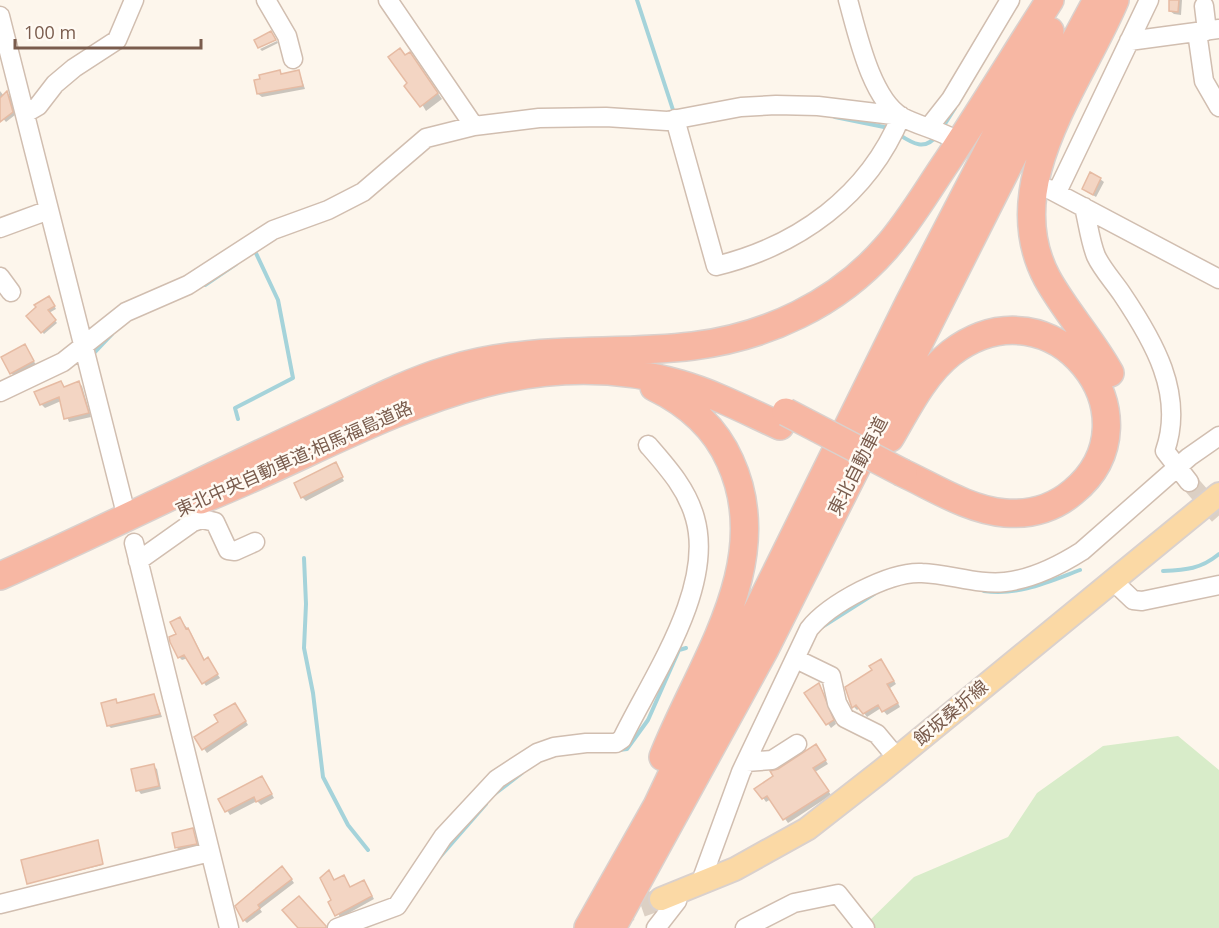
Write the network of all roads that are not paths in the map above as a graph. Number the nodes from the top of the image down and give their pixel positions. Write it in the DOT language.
graph roads {
  1 [pos="134,0"];
  2 [pos="266,0"];
  3 [pos="388,0"];
  4 [pos="848,0"];
  5 [pos="1010,0"];
  6 [pos="1050,0"];
  7 [pos="1068,0"];
  8 [pos="1097,0"];
  9 [pos="1115,0"];
  10 [pos="1149,0"];
  11 [pos="1204,6"];
  12 [pos="0,16"];
  13 [pos="1208,31"];
  14 [pos="1129,41"];
  15 [pos="293,59"];
  16 [pos="1219,107"];
  17 [pos="26,113"];
  18 [pos="676,124"];
  19 [pos="474,126"];
  20 [pos="896,128"];
  21 [pos="1084,207"];
  22 [pos="49,210"];
  23 [pos="0,228"];
  24 [pos="0,277"];
  25 [pos="1219,279"];
  26 [pos="11,292"];
  27 [pos="87,354"];
  28 [pos="593,361"];
  29 [pos="0,392"];
  30 [pos="1219,436"];
  31 [pos="648,446"];
  32 [pos="1183,475"];
  33 [pos="900,479"];
  34 [pos="1219,494"];
  35 [pos="124,506"];
  36 [pos="255,542"];
  37 [pos="134,543"];
  38 [pos="138,561"];
  39 [pos="0,576"];
  40 [pos="1112,580"];
  41 [pos="1219,585"];
  42 [pos="0,590"];
  43 [pos="795,659"];
  44 [pos="797,744"];
  45 [pos="897,758"];
  46 [pos="746,762"];
  47 [pos="674,820"];
  48 [pos="210,852"];
  49 [pos="614,881"];
  50 [pos="680,892"];
  51 [pos="0,904"];
  52 [pos="229,928"];
  53 [pos="337,928"];
  54 [pos="588,928"];
  55 [pos="612,928"];
  56 [pos="656,928"];
  57 [pos="745,928"];
  58 [pos="865,928"];
  1 -- 17 [label="street"];
  2 -- 15 [label="street"];
  3 -- 19 [label="street"];
  4 -- 20 [label="street"];
  5 -- 20 [label="street"];
  6 -- 28 [label="highway"];
  7 -- 49 [label="highway, 東北自動車道"];
  8 -- 47 [label="highway, 東北自動車道"];
  9 -- 33 [label="highway"];
  10 -- 14 [label="street"];
  11 -- 13 [label="street"];
  12 -- 17 [label="street"];
  13 -- 14 [label="street"];
  13 -- 16 [label="street"];
  14 -- 21 [label="street"];
  17 -- 22 [label="street"];
  18 -- 19 [label="street"];
  18 -- 20 [label="street"];
  18 -- 20 [label="street"];
  19 -- 27 [label="street"];
  21 -- 25 [label="street"];
  21 -- 32 [label="street"];
  22 -- 23 [label="street"];
  22 -- 27 [label="street"];
  24 -- 26 [label="street"];
  27 -- 29 [label="street"];
  27 -- 35 [label="street"];
  28 -- 33 [label="highway"];
  28 -- 39 [label="highway, 東北中央自動車道;相馬福島道路"];
  28 -- 42 [label="highway, 東北中央自動車道;相馬福島道路"];
  28 -- 49 [label="highway"];
  30 -- 32 [label="street"];
  31 -- 53 [label="street"];
  32 -- 43 [label="street"];
  33 -- 47 [label="highway"];
  34 -- 40 [label="main road, 飯坂桑折線"];
  36 -- 38 [label="street"];
  37 -- 38 [label="street"];
  38 -- 48 [label="street"];
  40 -- 41 [label="street"];
  40 -- 45 [label="main road, 飯坂桑折線"];
  43 -- 45 [label="street"];
  43 -- 46 [label="street"];
  44 -- 46 [label="street"];
  45 -- 50 [label="main road, 飯坂桑折線"];
  46 -- 50 [label="street"];
  47 -- 55 [label="highway, 東北自動車道"];
  48 -- 51 [label="street"];
  48 -- 52 [label="street"];
  49 -- 54 [label="highway, 東北自動車道"];
  50 -- 56 [label="street"];
  57 -- 58 [label="street"];
}
